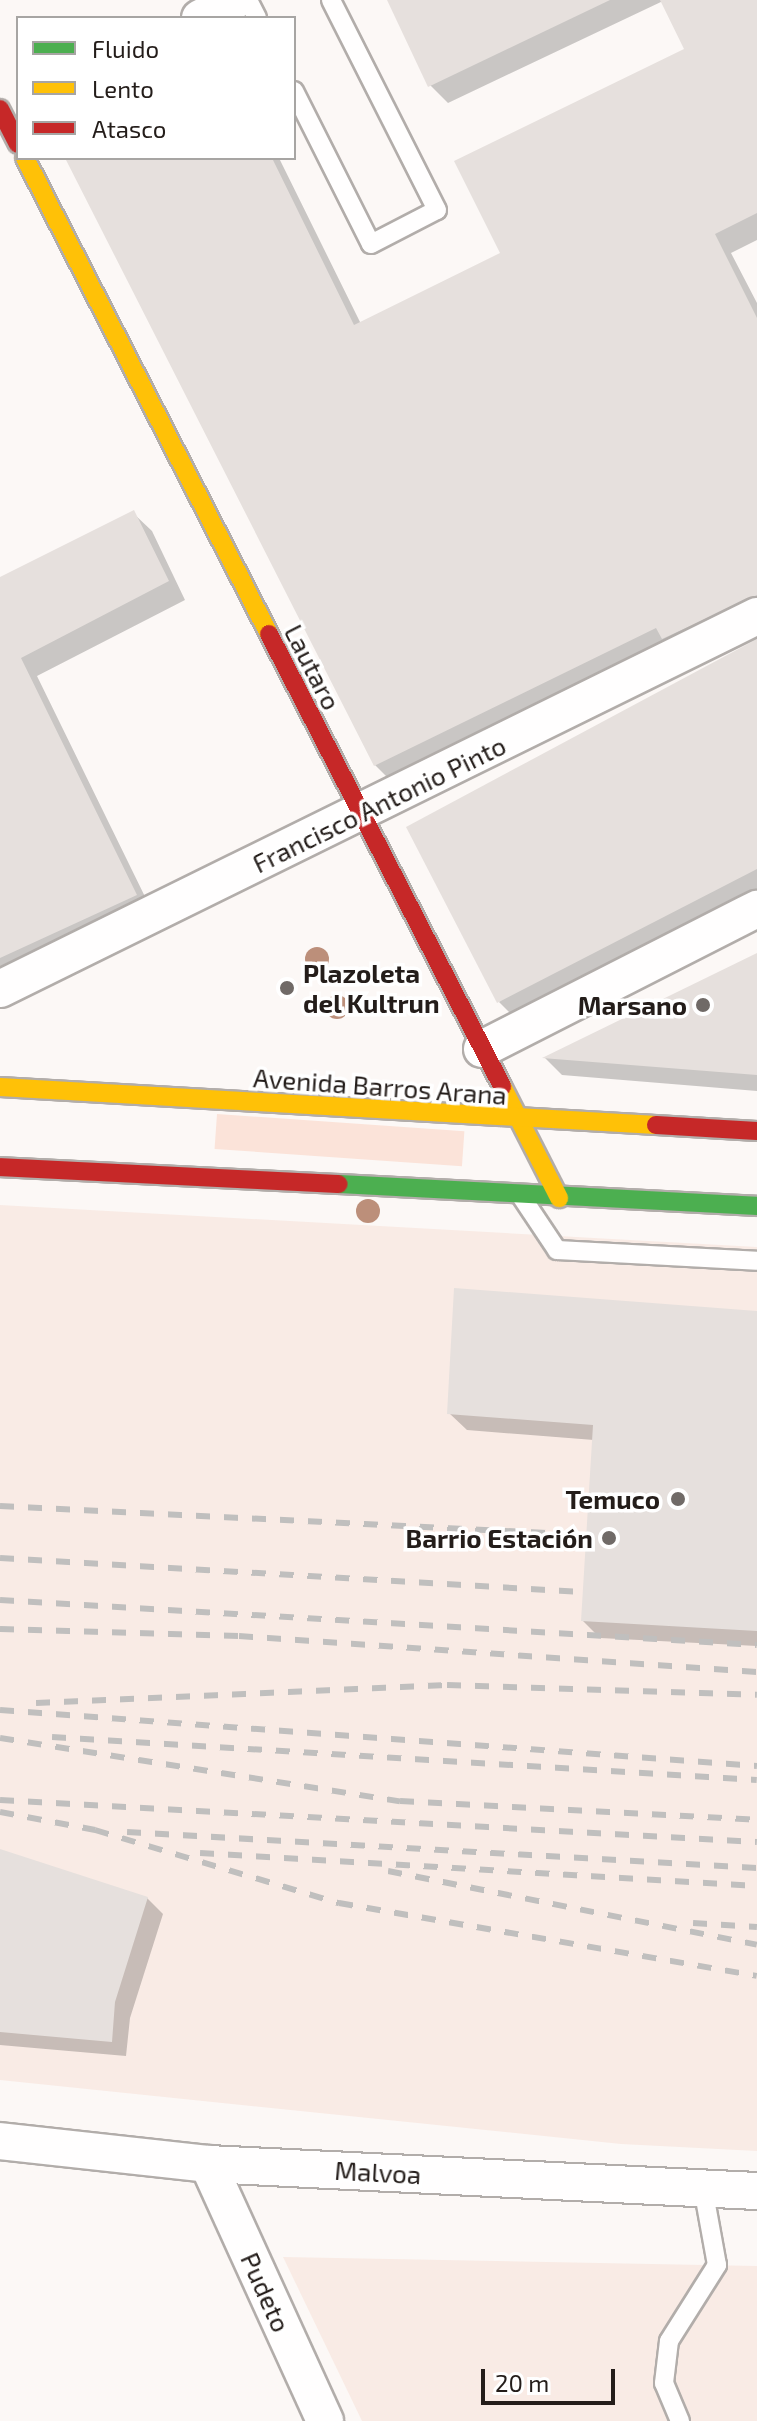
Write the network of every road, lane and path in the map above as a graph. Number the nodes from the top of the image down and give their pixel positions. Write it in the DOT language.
graph roads {
  1 [pos="236,0"];
  2 [pos="331,0"];
  3 [pos="204,16"];
  4 [pos="296,95"];
  5 [pos="26,160"];
  6 [pos="757,616"];
  7 [pos="359,815"];
  8 [pos="757,909"];
  9 [pos="0,989"];
  10 [pos="482,1049"];
  11 [pos="0,1087"];
  12 [pos="519,1121"];
  13 [pos="757,1131"];
  14 [pos="0,1167"];
  15 [pos="521,1196"];
  16 [pos="559,1198"];
  17 [pos="757,1206"];
  18 [pos="757,1261"];
  19 [pos="0,2141"];
  20 [pos="208,2164"];
  21 [pos="703,2188"];
  22 [pos="757,2191"];
  23 [pos="325,2421"];
  24 [pos="680,2421"];
  1 -- 3 [label="street"];
  2 -- 4 [label="lane"];
  5 -- 7 [label="main road, Lautaro"];
  6 -- 7 [label="street, Francisco Antonio Pinto"];
  7 -- 9 [label="street, Francisco Antonio Pinto"];
  7 -- 10 [label="main road, Lautaro"];
  8 -- 10 [label="street"];
  10 -- 12 [label="main road, Lautaro"];
  11 -- 12 [label="main road, Avenida Barros Arana"];
  12 -- 13 [label="main road, Avenida Barros Arana"];
  12 -- 16 [label="main road, Lautaro"];
  14 -- 15 [label="main road"];
  15 -- 16 [label="main road"];
  15 -- 18 [label="lane"];
  16 -- 17 [label="main road"];
  19 -- 20 [label="street, Malvoa"];
  20 -- 21 [label="street, Malvoa"];
  20 -- 23 [label="street, Pudeto"];
  21 -- 22 [label="street, Malvoa"];
  21 -- 24 [label="lane"];
}
